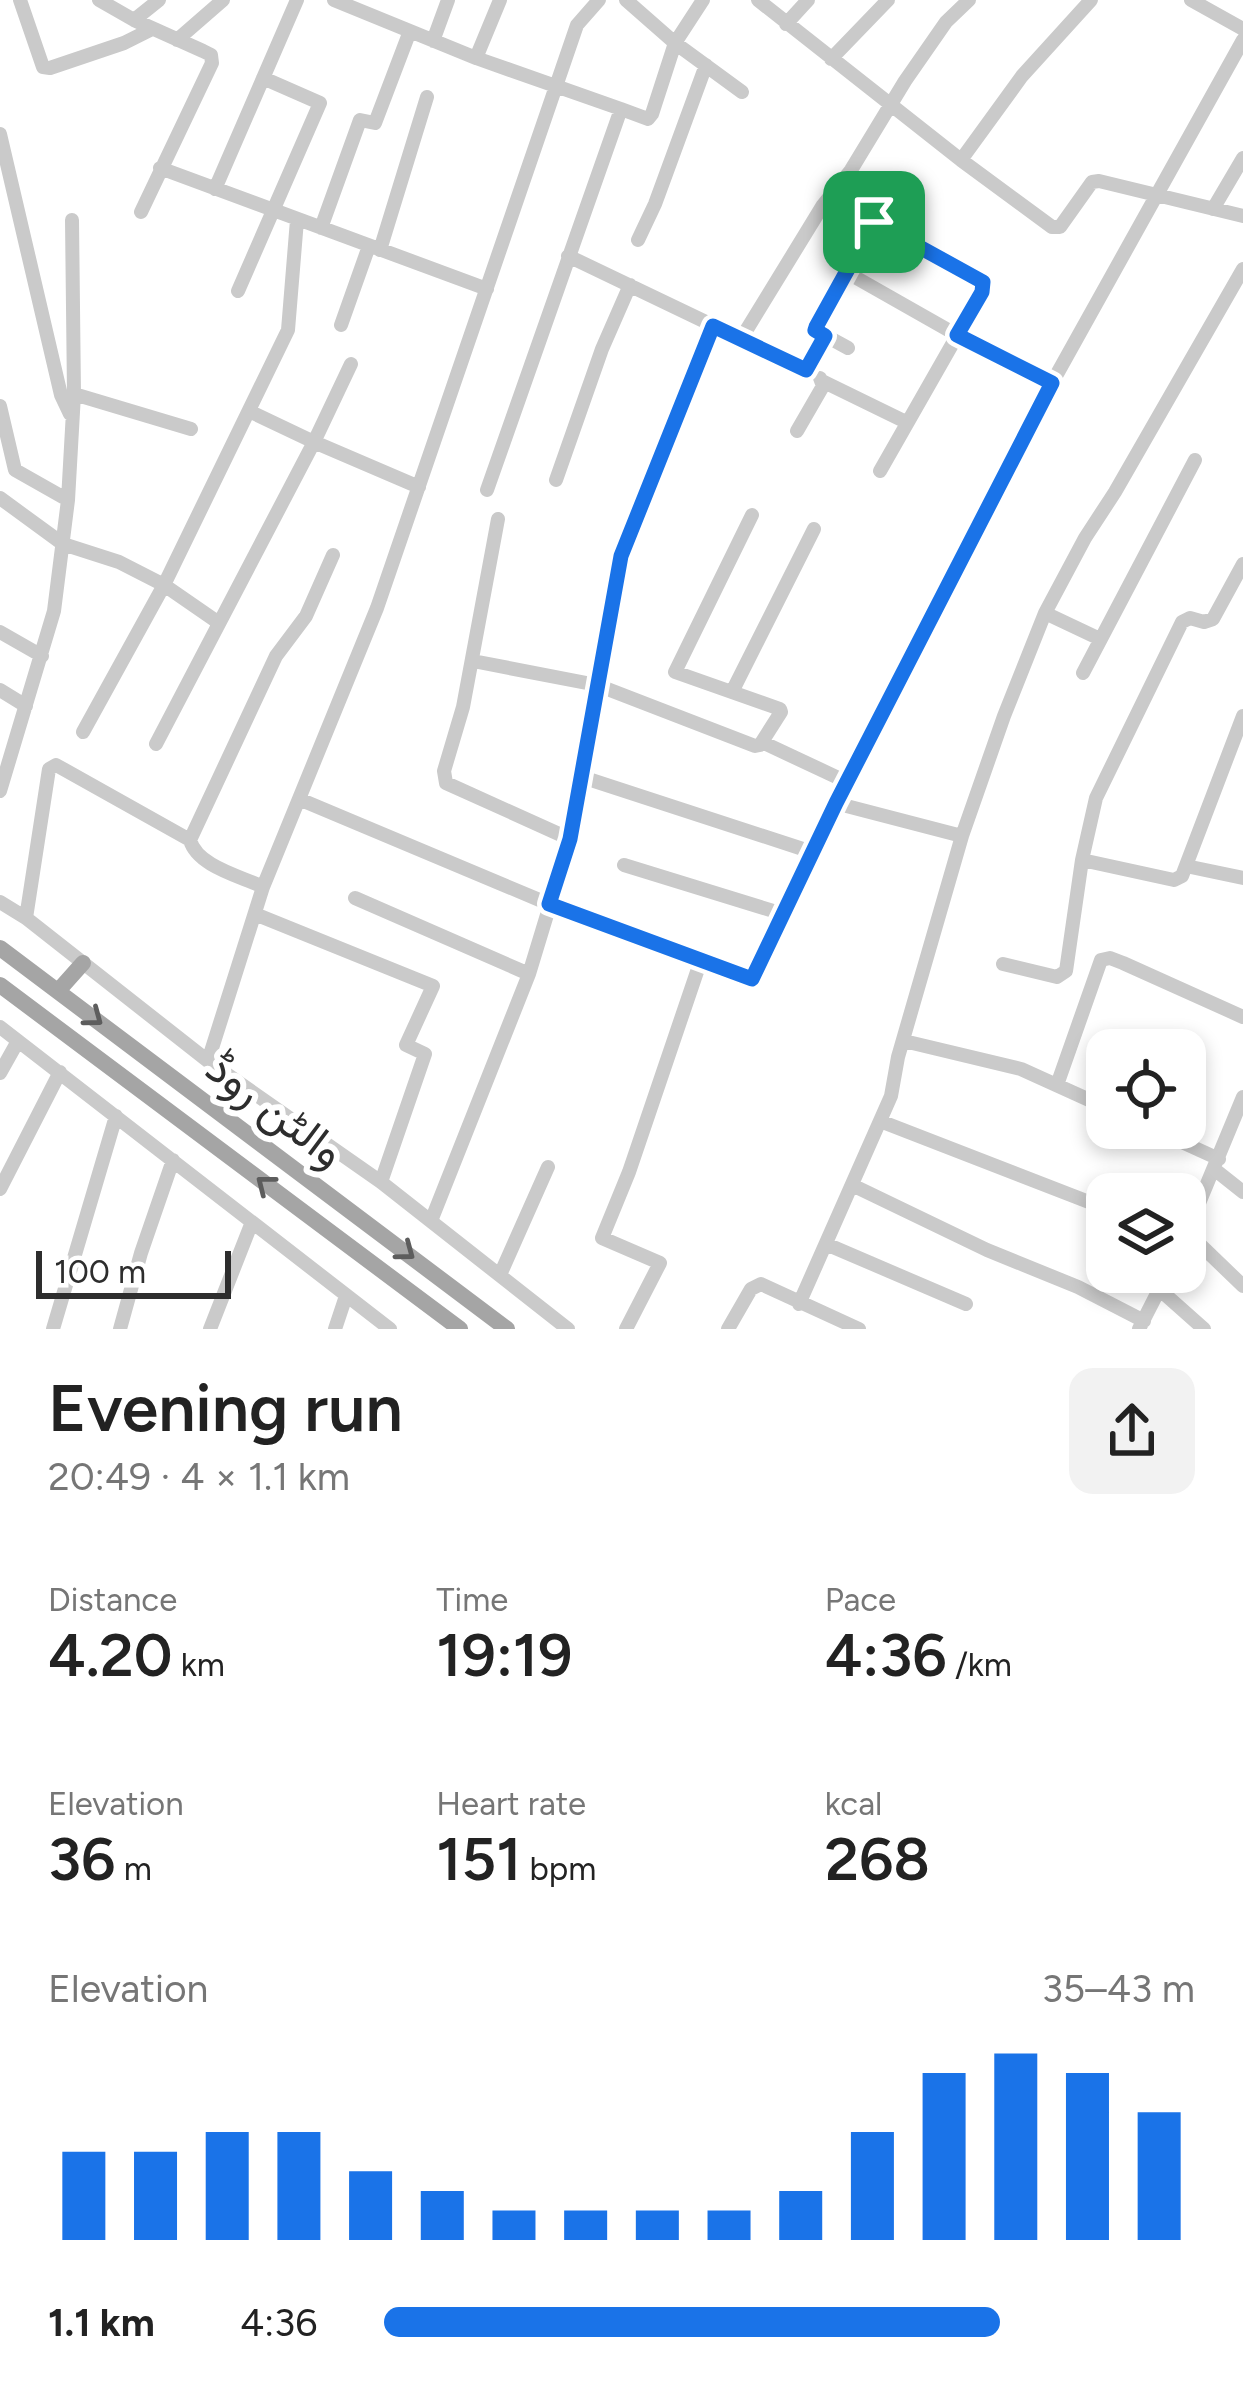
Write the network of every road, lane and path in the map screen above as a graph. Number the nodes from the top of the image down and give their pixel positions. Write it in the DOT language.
graph roads {
  1 [pos="20,0"];
  2 [pos="99,0"];
  3 [pos="160,0"];
  4 [pos="223,0"];
  5 [pos="297,0"];
  6 [pos="334,0"];
  7 [pos="384,0"];
  8 [pos="448,0"];
  9 [pos="500,0"];
  10 [pos="599,0"];
  11 [pos="626,0"];
  12 [pos="703,0"];
  13 [pos="758,0"];
  14 [pos="808,0"];
  15 [pos="888,0"];
  16 [pos="969,0"];
  17 [pos="1091,0"];
  18 [pos="1191,0"];
  19 [pos="378,18"];
  20 [pos="134,20"];
  21 [pos="786,24"];
  22 [pos="152,28"];
  23 [pos="1243,29"];
  24 [pos="410,31"];
  25 [pos="177,40"];
  26 [pos="1243,40"];
  27 [pos="433,41"];
  28 [pos="676,43"];
  29 [pos="476,58"];
  30 [pos="831,59"];
  31 [pos="706,65"];
  32 [pos="263,78"];
  33 [pos="558,85"];
  34 [pos="742,92"];
  35 [pos="427,98"];
  36 [pos="891,105"];
  37 [pos="621,109"];
  38 [pos="0,134"];
  39 [pos="1243,158"];
  40 [pos="962,160"];
  41 [pos="160,168"];
  42 [pos="214,189"];
  43 [pos="1155,197"];
  44 [pos="1213,209"];
  45 [pos="274,211"];
  46 [pos="141,212"];
  47 [pos="1242,215"];
  48 [pos="72,220"];
  49 [pos="296,220"];
  50 [pos="321,228"];
  51 [pos="638,240"];
  52 [pos="374,248"];
  53 [pos="568,256"];
  54 [pos="1243,269"];
  55 [pos="846,272"];
  56 [pos="630,285"];
  57 [pos="487,289"];
  58 [pos="238,292"];
  59 [pos="341,325"];
  60 [pos="713,326"];
  61 [pos="957,335"];
  62 [pos="825,336"];
  63 [pos="741,339"];
  64 [pos="848,347"];
  65 [pos="351,364"];
  66 [pos="806,370"];
  67 [pos="822,381"];
  68 [pos="1052,383"];
  69 [pos="74,394"];
  70 [pos="0,406"];
  71 [pos="250,410"];
  72 [pos="73,419"];
  73 [pos="906,422"];
  74 [pos="191,429"];
  75 [pos="797,430"];
  76 [pos="314,442"];
  77 [pos="1195,460"];
  78 [pos="880,471"];
  79 [pos="556,480"];
  80 [pos="419,487"];
  81 [pos="487,490"];
  82 [pos="0,498"];
  83 [pos="68,500"];
  84 [pos="752,515"];
  85 [pos="498,519"];
  86 [pos="814,529"];
  87 [pos="63,544"];
  88 [pos="333,555"];
  89 [pos="1243,564"];
  90 [pos="164,585"];
  91 [pos="1045,613"];
  92 [pos="220,623"];
  93 [pos="0,632"];
  94 [pos="1100,640"];
  95 [pos="42,656"];
  96 [pos="473,662"];
  97 [pos="1083,673"];
  98 [pos="597,685"];
  99 [pos="0,690"];
  100 [pos="732,692"];
  101 [pos="26,706"];
  102 [pos="1243,716"];
  103 [pos="83,732"];
  104 [pos="764,743"];
  105 [pos="156,744"];
  106 [pos="582,777"];
  107 [pos="847,782"];
  108 [pos="0,791"];
  109 [pos="299,800"];
  110 [pos="836,803"];
  111 [pos="962,836"];
  112 [pos="570,839"];
  113 [pos="190,840"];
  114 [pos="812,852"];
  115 [pos="1082,860"];
  116 [pos="623,866"];
  117 [pos="1186,866"];
  118 [pos="1243,878"];
  119 [pos="263,887"];
  120 [pos="355,898"];
  121 [pos="0,902"];
  122 [pos="549,904"];
  123 [pos="255,914"];
  124 [pos="783,914"];
  125 [pos="26,918"];
  126 [pos="0,948"];
  127 [pos="701,960"];
  128 [pos="83,963"];
  129 [pos="1003,964"];
  130 [pos="529,974"];
  131 [pos="1058,977"];
  132 [pos="0,985"];
  133 [pos="1091,988"];
  134 [pos="58,991"];
  135 [pos="1243,1017"];
  136 [pos="0,1027"];
  137 [pos="18,1041"];
  138 [pos="904,1041"];
  139 [pos="208,1061"];
  140 [pos="60,1072"];
  141 [pos="0,1073"];
  142 [pos="1057,1085"];
  143 [pos="1086,1098"];
  144 [pos="1243,1098"];
  145 [pos="116,1116"];
  146 [pos="880,1121"];
  147 [pos="1189,1149"];
  148 [pos="173,1160"];
  149 [pos="1216,1164"];
  150 [pos="548,1167"];
  151 [pos="381,1181"];
  152 [pos="851,1185"];
  153 [pos="1206,1187"];
  154 [pos="0,1189"];
  155 [pos="1243,1192"];
  156 [pos="1086,1201"];
  157 [pos="431,1221"];
  158 [pos="252,1222"];
  159 [pos="826,1244"];
  160 [pos="1206,1252"];
  161 [pos="500,1275"];
  162 [pos="1243,1286"];
  163 [pos="1158,1293"];
  164 [pos="1164,1293"];
  165 [pos="346,1296"];
  166 [pos="799,1304"];
  167 [pos="966,1304"];
  168 [pos="1142,1325"];
  169 [pos="53,1329"];
  170 [pos="119,1329"];
  171 [pos="210,1329"];
  172 [pos="335,1329"];
  173 [pos="390,1329"];
  174 [pos="460,1329"];
  175 [pos="507,1329"];
  176 [pos="568,1329"];
  177 [pos="626,1329"];
  178 [pos="728,1329"];
  179 [pos="860,1329"];
  180 [pos="1204,1329"];
  1 -- 22 [label="street"];
  2 -- 20 [label="street"];
  3 -- 20 [label="street"];
  4 -- 25 [label="street"];
  5 -- 32 [label="street"];
  6 -- 19 [label="street"];
  7 -- 19 [label="street"];
  8 -- 27 [label="street"];
  9 -- 29 [label="street"];
  10 -- 33 [label="street"];
  11 -- 28 [label="street"];
  12 -- 28 [label="street"];
  13 -- 21 [label="street"];
  14 -- 21 [label="street"];
  15 -- 30 [label="street"];
  16 -- 36 [label="street"];
  17 -- 40 [label="street"];
  18 -- 23 [label="street"];
  19 -- 24 [label="street"];
  20 -- 22 [label="street"];
  21 -- 30 [label="street"];
  22 -- 25 [label="street"];
  24 -- 27 [label="street"];
  24 -- 50 [label="street"];
  25 -- 41 [label="street"];
  26 -- 43 [label="street"];
  27 -- 29 [label="street"];
  28 -- 31 [label="street"];
  28 -- 37 [label="street"];
  29 -- 33 [label="street"];
  30 -- 36 [label="street"];
  31 -- 34 [label="street"];
  31 -- 51 [label="street"];
  32 -- 42 [label="street"];
  32 -- 45 [label="street"];
  33 -- 37 [label="street"];
  33 -- 57 [label="street"];
  35 -- 52 [label="street"];
  36 -- 40 [label="street"];
  36 -- 63 [label="street"];
  37 -- 53 [label="street"];
  38 -- 72 [label="street"];
  39 -- 44 [label="street"];
  40 -- 43 [label="street"];
  41 -- 42 [label="street"];
  41 -- 46 [label="street"];
  42 -- 45 [label="street"];
  43 -- 44 [label="street"];
  43 -- 68 [label="street"];
  44 -- 47 [label="street"];
  45 -- 49 [label="street"];
  45 -- 58 [label="street"];
  48 -- 69 [label="street"];
  49 -- 50 [label="street"];
  49 -- 71 [label="street"];
  50 -- 52 [label="street"];
  52 -- 57 [label="street"];
  52 -- 59 [label="street"];
  53 -- 56 [label="street"];
  53 -- 81 [label="street"];
  54 -- 91 [label="street"];
  55 -- 61 [label="street"];
  55 -- 61 [label="street"];
  55 -- 62 [label="street"];
  56 -- 60 [label="street"];
  56 -- 79 [label="street"];
  57 -- 80 [label="street"];
  60 -- 63 [label="street"];
  60 -- 98 [label="street"];
  61 -- 68 [label="street"];
  61 -- 73 [label="street"];
  62 -- 64 [label="street"];
  62 -- 66 [label="street"];
  63 -- 66 [label="street"];
  65 -- 76 [label="street"];
  66 -- 67 [label="street"];
  67 -- 73 [label="street"];
  67 -- 75 [label="street"];
  68 -- 107 [label="street"];
  69 -- 72 [label="street"];
  69 -- 74 [label="street"];
  70 -- 83 [label="street"];
  71 -- 76 [label="street"];
  71 -- 90 [label="street"];
  72 -- 83 [label="street"];
  73 -- 78 [label="street"];
  76 -- 80 [label="street"];
  76 -- 92 [label="street"];
  77 -- 94 [label="street"];
  80 -- 109 [label="street"];
  82 -- 87 [label="street"];
  83 -- 87 [label="street"];
  84 -- 100 [label="street"];
  85 -- 96 [label="street"];
  86 -- 100 [label="street"];
  87 -- 90 [label="street"];
  87 -- 95 [label="street"];
  88 -- 113 [label="street"];
  89 -- 115 [label="street"];
  90 -- 92 [label="street"];
  90 -- 103 [label="street"];
  91 -- 94 [label="street"];
  91 -- 111 [label="street"];
  92 -- 105 [label="street"];
  93 -- 95 [label="street"];
  94 -- 97 [label="street"];
  95 -- 101 [label="street"];
  96 -- 98 [label="street"];
  96 -- 112 [label="street"];
  98 -- 104 [label="street"];
  98 -- 106 [label="street"];
  99 -- 101 [label="street"];
  100 -- 104 [label="street"];
  101 -- 108 [label="street"];
  102 -- 117 [label="street"];
  104 -- 107 [label="street"];
  106 -- 112 [label="street"];
  106 -- 114 [label="street"];
  107 -- 110 [label="street"];
  109 -- 119 [label="street"];
  109 -- 122 [label="street"];
  110 -- 111 [label="street"];
  110 -- 114 [label="street"];
  111 -- 138 [label="street"];
  112 -- 122 [label="street"];
  113 -- 119 [label="street"];
  113 -- 125 [label="street"];
  114 -- 124 [label="street"];
  115 -- 117 [label="street"];
  115 -- 131 [label="street"];
  116 -- 124 [label="street"];
  117 -- 118 [label="street"];
  119 -- 123 [label="street"];
  120 -- 130 [label="street"];
  121 -- 125 [label="street"];
  122 -- 127 [label="street"];
  122 -- 130 [label="street"];
  123 -- 139 [label="street"];
  123 -- 151 [label="street"];
  124 -- 127 [label="street"];
  125 -- 128 [label="street"];
  126 -- 134 [label="main road, والٹن روڈ"];
  127 -- 177 [label="street"];
  128 -- 134 [label="main road"];
  128 -- 139 [label="street"];
  129 -- 131 [label="street"];
  130 -- 157 [label="street"];
  131 -- 133 [label="street"];
  174 -- 132 [label="main road, والٹن روڈ, one-way"];
  133 -- 135 [label="street"];
  133 -- 142 [label="street"];
  134 -- 175 [label="main road, والٹن روڈ, one-way"];
  136 -- 137 [label="street"];
  137 -- 140 [label="street"];
  137 -- 141 [label="street"];
  138 -- 142 [label="street"];
  138 -- 146 [label="street"];
  139 -- 151 [label="street"];
  140 -- 145 [label="street"];
  140 -- 154 [label="street"];
  142 -- 143 [label="street"];
  144 -- 149 [label="street"];
  145 -- 148 [label="street"];
  145 -- 169 [label="street"];
  146 -- 152 [label="street"];
  146 -- 156 [label="street"];
  147 -- 149 [label="street"];
  148 -- 158 [label="street"];
  148 -- 170 [label="street"];
  149 -- 153 [label="street"];
  149 -- 155 [label="street"];
  150 -- 161 [label="street"];
  151 -- 157 [label="street"];
  152 -- 159 [label="street"];
  152 -- 168 [label="street"];
  157 -- 161 [label="street"];
  158 -- 165 [label="street"];
  158 -- 171 [label="street"];
  159 -- 166 [label="street"];
  159 -- 167 [label="street"];
  160 -- 162 [label="street"];
  161 -- 176 [label="street"];
  163 -- 168 [label="street"];
  164 -- 180 [label="street"];
  165 -- 172 [label="street"];
  165 -- 173 [label="street"];
  166 -- 178 [label="street"];
  166 -- 179 [label="street"];
}
